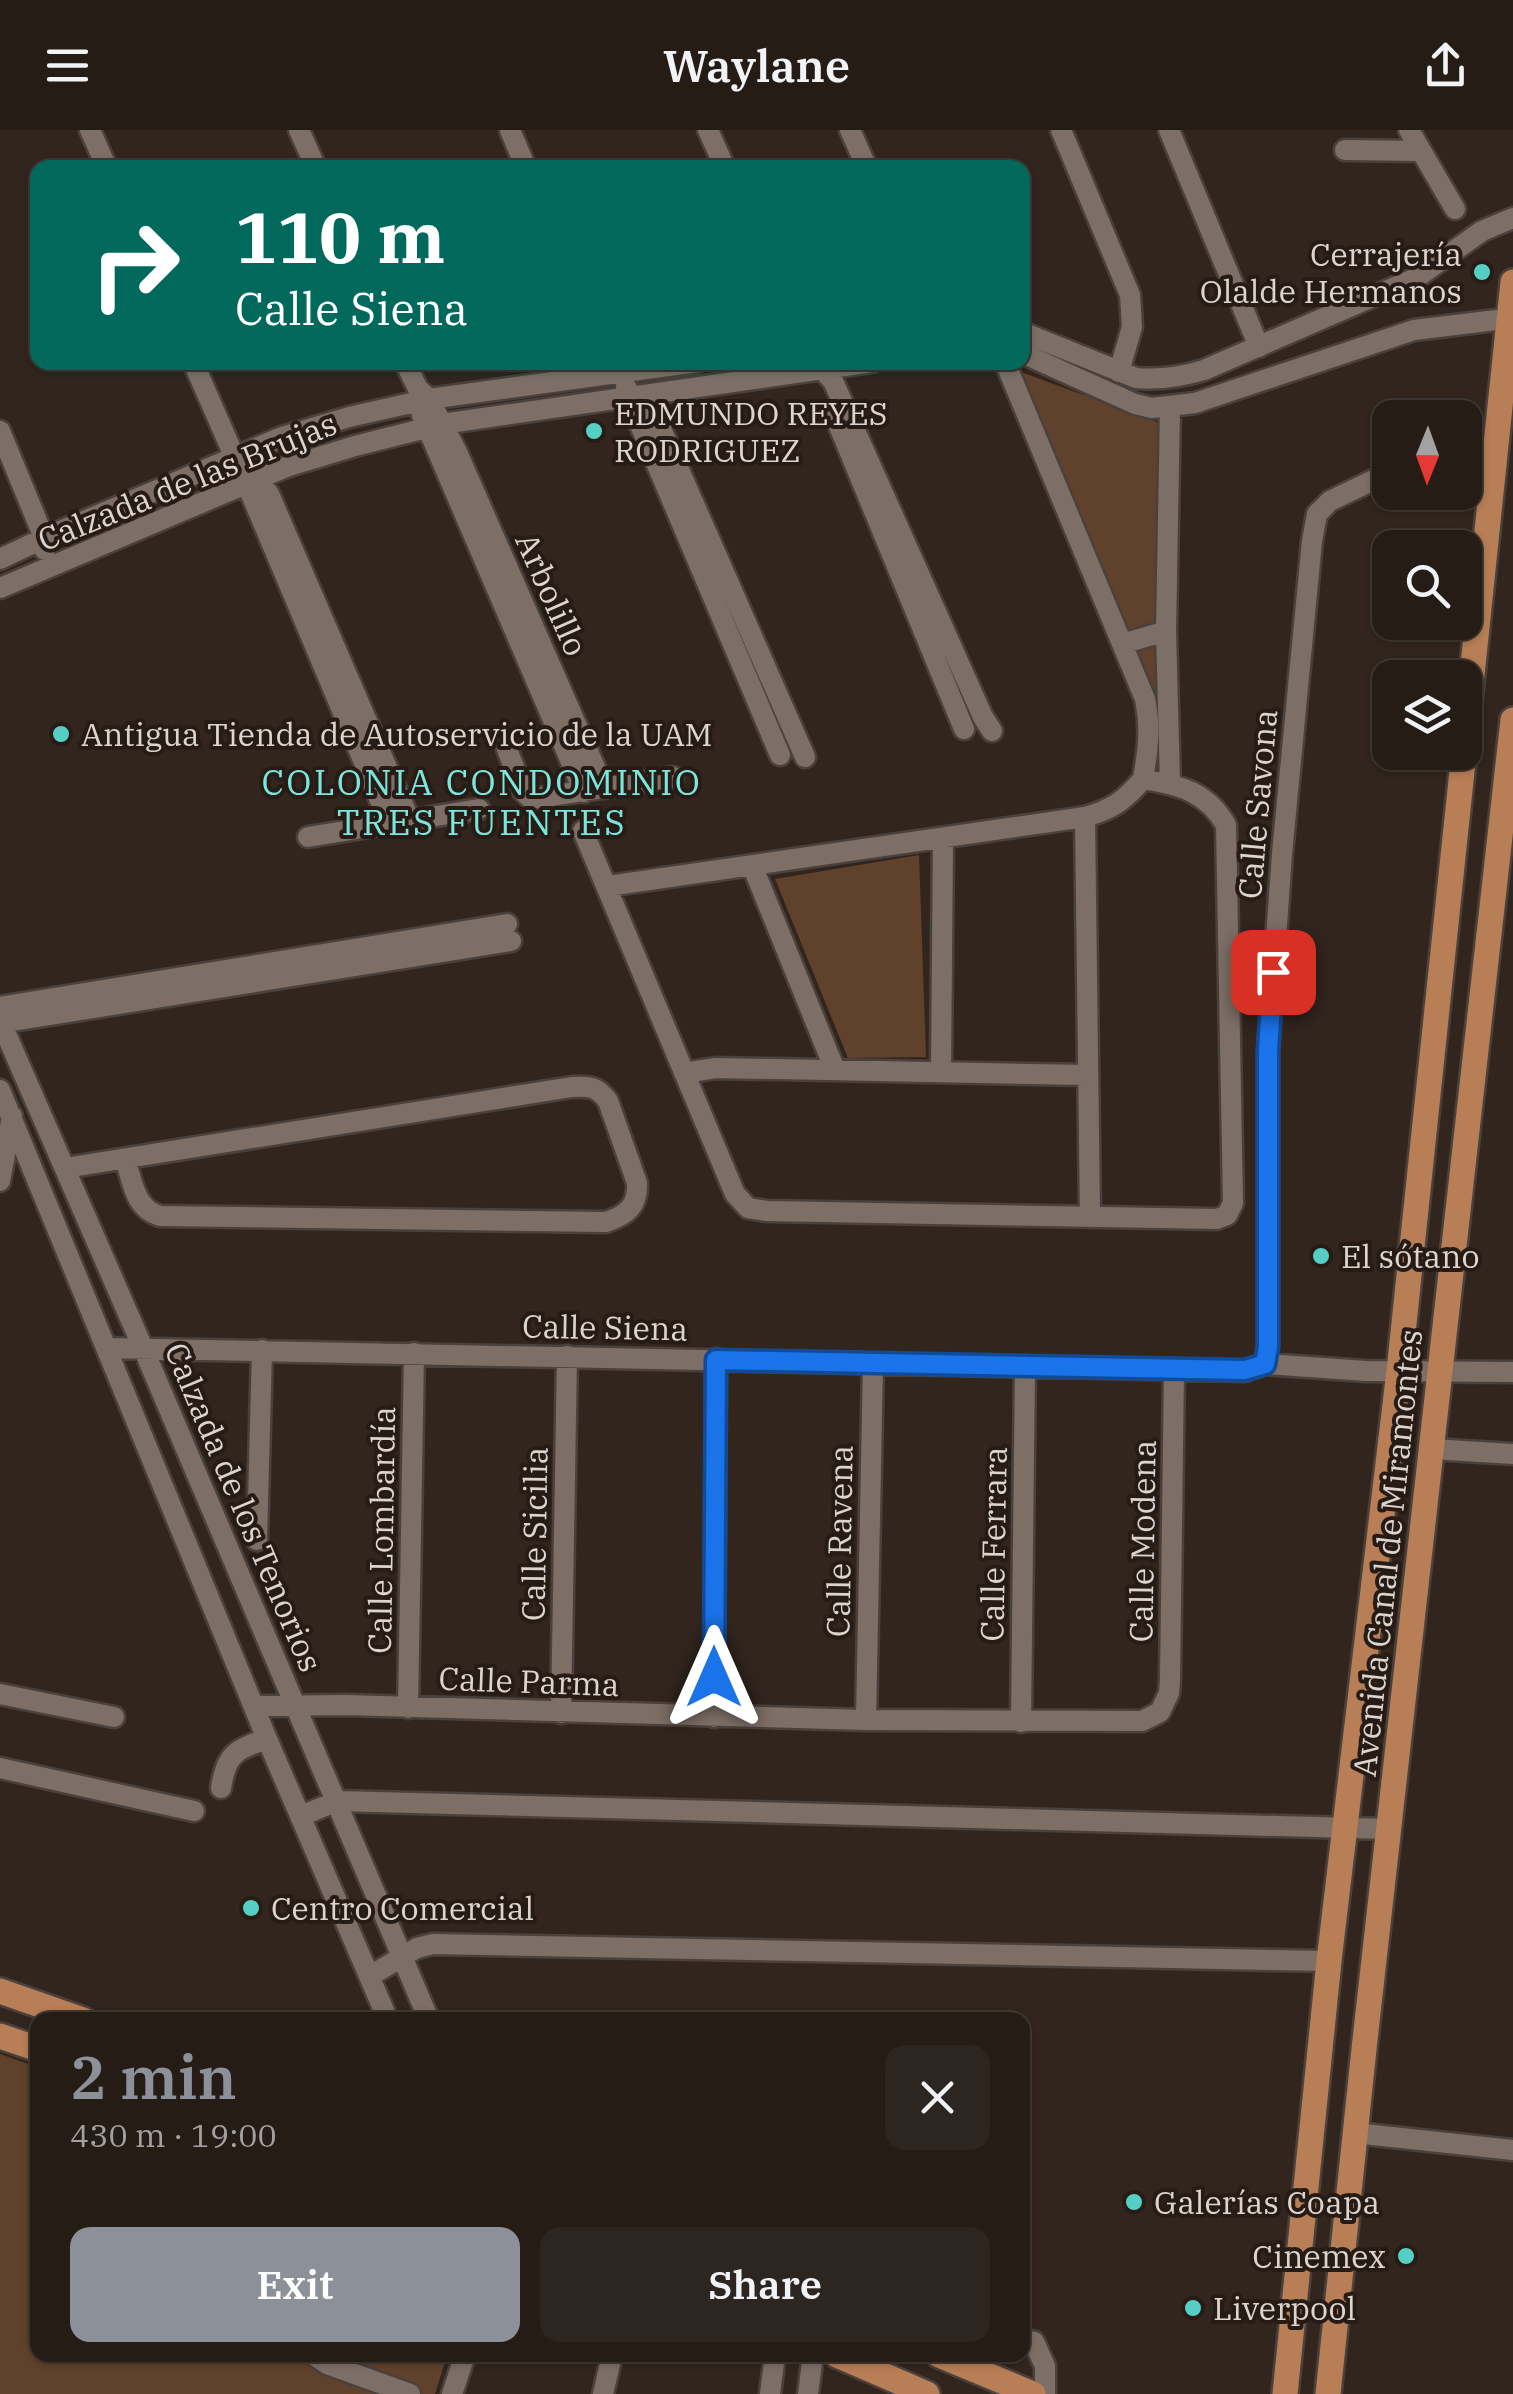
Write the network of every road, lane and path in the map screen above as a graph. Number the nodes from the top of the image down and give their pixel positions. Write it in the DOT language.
graph roads {
  1 [pos="90,130"];
  2 [pos="299,130"];
  3 [pos="510,130"];
  4 [pos="708,130"];
  5 [pos="850,130"];
  6 [pos="1061,130"];
  7 [pos="1169,130"];
  8 [pos="1409,130"];
  9 [pos="1346,150"];
  10 [pos="1421,151"];
  11 [pos="103,160"];
  12 [pos="312,160"];
  13 [pos="523,160"];
  14 [pos="721,160"];
  15 [pos="863,160"];
  16 [pos="1455,209"];
  17 [pos="1513,218"];
  18 [pos="1513,282"];
  19 [pos="1511,318"];
  20 [pos="1030,335"];
  21 [pos="1257,348"];
  22 [pos="1030,358"];
  23 [pos="1230,360"];
  24 [pos="197,370"];
  25 [pos="409,370"];
  26 [pos="603,370"];
  27 [pos="618,370"];
  28 [pos="795,370"];
  29 [pos="819,370"];
  30 [pos="822,370"];
  31 [pos="1008,370"];
  32 [pos="1119,372"];
  33 [pos="1270,378"];
  34 [pos="1243,388"];
  35 [pos="421,397"];
  36 [pos="632,398"];
  37 [pos="1170,408"];
  38 [pos="435,426"];
  39 [pos="0,431"];
  40 [pos="235,457"];
  41 [pos="1372,481"];
  42 [pos="246,483"];
  43 [pos="44,538"];
  44 [pos="0,559"];
  45 [pos="46,569"];
  46 [pos="0,588"];
  47 [pos="1166,631"];
  48 [pos="1122,644"];
  49 [pos="1474,660"];
  50 [pos="1513,720"];
  51 [pos="964,729"];
  52 [pos="992,731"];
  53 [pos="507,749"];
  54 [pos="780,755"];
  55 [pos="804,757"];
  56 [pos="1462,770"];
  57 [pos="673,777"];
  58 [pos="1143,779"];
  59 [pos="1170,783"];
  60 [pos="594,790"];
  61 [pos="479,809"];
  62 [pos="1085,817"];
  63 [pos="400,822"];
  64 [pos="583,831"];
  65 [pos="308,837"];
  66 [pos="943,838"];
  67 [pos="752,865"];
  68 [pos="608,886"];
  69 [pos="0,1007"];
  70 [pos="0,1022"];
  71 [pos="835,1070"];
  72 [pos="941,1072"];
  73 [pos="684,1073"];
  74 [pos="1088,1075"];
  75 [pos="0,1090"];
  76 [pos="35,1101"];
  77 [pos="6,1115"];
  78 [pos="125,1158"];
  79 [pos="65,1168"];
  80 [pos="0,1180"];
  81 [pos="1090,1217"];
  82 [pos="114,1284"];
  83 [pos="82,1285"];
  84 [pos="108,1348"];
  85 [pos="143,1348"];
  86 [pos="262,1350"];
  87 [pos="414,1353"];
  88 [pos="566,1356"];
  89 [pos="716,1360"];
  90 [pos="873,1363"];
  91 [pos="1265,1364"];
  92 [pos="1025,1366"];
  93 [pos="1174,1369"];
  94 [pos="1399,1371"];
  95 [pos="1440,1372"];
  96 [pos="1513,1372"];
  97 [pos="1432,1449"];
  98 [pos="1513,1454"];
  99 [pos="257,1540"];
  100 [pos="266,1637"];
  101 [pos="232,1654"];
  102 [pos="0,1694"];
  103 [pos="296,1705"];
  104 [pos="254,1706"];
  105 [pos="408,1708"];
  106 [pos="561,1712"];
  107 [pos="1160,1712"];
  108 [pos="714,1716"];
  109 [pos="114,1718"];
  110 [pos="866,1720"];
  111 [pos="1020,1722"];
  112 [pos="267,1738"];
  113 [pos="0,1768"];
  114 [pos="221,1788"];
  115 [pos="337,1800"];
  116 [pos="194,1811"];
  117 [pos="302,1816"];
  118 [pos="1345,1826"];
  119 [pos="1389,1829"];
  120 [pos="403,1956"];
  121 [pos="1329,1961"];
  122 [pos="370,1976"];
  123 [pos="0,1992"];
  124 [pos="59,2012"];
  125 [pos="385,2012"];
  126 [pos="426,2012"];
  127 [pos="0,2036"];
  128 [pos="30,2047"];
  129 [pos="1355,2133"];
  130 [pos="1513,2150"];
  131 [pos="1030,2341"];
  132 [pos="323,2362"];
  133 [pos="463,2362"];
  134 [pos="611,2362"];
  135 [pos="774,2362"];
  136 [pos="811,2362"];
  137 [pos="854,2362"];
  138 [pos="963,2362"];
  139 [pos="1329,2385"];
  140 [pos="1284,2390"];
  141 [pos="410,2394"];
  142 [pos="452,2394"];
  143 [pos="604,2394"];
  144 [pos="770,2394"];
  145 [pos="808,2394"];
  146 [pos="926,2394"];
  147 [pos="1032,2394"];
  148 [pos="1045,2394"];
  1 -- 11 [label="street"];
  2 -- 12 [label="street"];
  3 -- 13 [label="street"];
  4 -- 14 [label="street"];
  5 -- 15 [label="street"];
  6 -- 32 [label="street"];
  7 -- 21 [label="street"];
  8 -- 10 [label="street"];
  9 -- 10 [label="street"];
  10 -- 16 [label="street"];
  17 -- 21 [label="street"];
  18 -- 19 [label="main road"];
  19 -- 33 [label="street"];
  19 -- 49 [label="main road"];
  20 -- 32 [label="street"];
  21 -- 23 [label="street"];
  21 -- 33 [label="street"];
  22 -- 37 [label="street"];
  23 -- 32 [label="street"];
  23 -- 34 [label="street"];
  24 -- 40 [label="street"];
  25 -- 35 [label="street, Arbolillo"];
  26 -- 35 [label="street, Calzada de las Brujas"];
  27 -- 36 [label="street"];
  28 -- 36 [label="street, Calzada de las Brujas"];
  29 -- 51 [label="street"];
  30 -- 52 [label="street"];
  31 -- 48 [label="street"];
  33 -- 34 [label="street"];
  34 -- 37 [label="street"];
  35 -- 38 [label="street, Arbolillo"];
  35 -- 40 [label="street, Calzada de las Brujas"];
  36 -- 38 [label="street, Calzada de las Brujas"];
  36 -- 54 [label="street"];
  36 -- 55 [label="street"];
  37 -- 47 [label="street"];
  38 -- 42 [label="street, Calzada de las Brujas"];
  38 -- 60 [label="street, Arbolillo"];
  39 -- 43 [label="street"];
  40 -- 42 [label="street"];
  40 -- 43 [label="street, Calzada de las Brujas"];
  41 -- 91 [label="street, Calle Savona"];
  42 -- 45 [label="street, Calzada de las Brujas"];
  42 -- 63 [label="street"];
  43 -- 44 [label="street, Calzada de las Brujas"];
  43 -- 45 [label="street"];
  45 -- 46 [label="street, Calzada de las Brujas"];
  47 -- 48 [label="street"];
  47 -- 59 [label="street"];
  48 -- 58 [label="street"];
  50 -- 95 [label="main road, Avenida Canal de Miramontes"];
  53 -- 60 [label="street"];
  56 -- 94 [label="main road, Avenida Canal de Miramontes"];
  57 -- 60 [label="street"];
  58 -- 59 [label="street"];
  58 -- 62 [label="street"];
  59 -- 81 [label="street"];
  61 -- 63 [label="street"];
  62 -- 66 [label="street"];
  62 -- 74 [label="street"];
  63 -- 65 [label="street"];
  64 -- 68 [label="street"];
  66 -- 67 [label="street"];
  66 -- 72 [label="street"];
  67 -- 68 [label="street"];
  67 -- 71 [label="street"];
  68 -- 73 [label="street"];
  69 -- 70 [label="street"];
  70 -- 76 [label="street, Calzada de los Tenorios"];
  71 -- 72 [label="street"];
  71 -- 73 [label="street"];
  72 -- 74 [label="street"];
  73 -- 81 [label="street"];
  74 -- 81 [label="street"];
  75 -- 77 [label="street, Calzada de los Tenorios"];
  76 -- 77 [label="street"];
  76 -- 79 [label="street, Calzada de los Tenorios"];
  77 -- 80 [label="street"];
  77 -- 83 [label="street, Calzada de los Tenorios"];
  78 -- 78 [label="street"];
  78 -- 79 [label="street"];
  79 -- 82 [label="street, Calzada de los Tenorios"];
  82 -- 83 [label="street"];
  82 -- 85 [label="street, Calzada de los Tenorios"];
  83 -- 84 [label="street, Calzada de los Tenorios"];
  84 -- 85 [label="street, Calle Siena"];
  84 -- 101 [label="street, Calzada de los Tenorios"];
  85 -- 86 [label="street, Calle Siena"];
  85 -- 100 [label="street, Calzada de los Tenorios"];
  86 -- 87 [label="street, Calle Siena"];
  86 -- 99 [label="street"];
  87 -- 88 [label="street, Calle Siena"];
  87 -- 105 [label="street, Calle Lombardía"];
  88 -- 89 [label="street, Calle Siena"];
  88 -- 106 [label="street, Calle Sicilia"];
  89 -- 90 [label="street, Calle Siena"];
  89 -- 108 [label="street"];
  90 -- 92 [label="street, Calle Siena"];
  90 -- 110 [label="street, Calle Ravena"];
  91 -- 93 [label="street, Calle Siena"];
  91 -- 94 [label="street, Calle Siena"];
  92 -- 93 [label="street, Calle Siena"];
  92 -- 111 [label="street, Calle Ferrara"];
  93 -- 107 [label="street, Calle Modena"];
  94 -- 95 [label="street, Calle Siena"];
  94 -- 118 [label="main road, Avenida Canal de Miramontes"];
  95 -- 96 [label="street, Calle Siena"];
  95 -- 97 [label="main road, Avenida Canal de Miramontes"];
  97 -- 98 [label="street"];
  97 -- 119 [label="main road, Avenida Canal de Miramontes"];
  100 -- 101 [label="street"];
  100 -- 103 [label="street, Calzada de los Tenorios"];
  101 -- 104 [label="street, Calzada de los Tenorios"];
  102 -- 109 [label="street"];
  103 -- 104 [label="street, Calle Parma"];
  103 -- 105 [label="street, Calle Parma"];
  103 -- 115 [label="street, Calzada de los Tenorios"];
  104 -- 112 [label="street, Calzada de los Tenorios"];
  105 -- 106 [label="street, Calle Parma"];
  106 -- 108 [label="street, Calle Parma"];
  107 -- 111 [label="street, Calle Parma"];
  108 -- 110 [label="street, Calle Parma"];
  110 -- 111 [label="street, Calle Parma"];
  112 -- 114 [label="street"];
  112 -- 117 [label="street, Calzada de los Tenorios"];
  113 -- 116 [label="street"];
  115 -- 117 [label="street"];
  115 -- 118 [label="street"];
  115 -- 120 [label="street, Calzada de los Tenorios"];
  117 -- 122 [label="street, Calzada de los Tenorios"];
  118 -- 119 [label="street"];
  118 -- 121 [label="main road, Avenida Canal de Miramontes"];
  119 -- 129 [label="main road, Avenida Canal de Miramontes"];
  120 -- 121 [label="street"];
  120 -- 122 [label="street"];
  120 -- 126 [label="street, Calzada de los Tenorios"];
  121 -- 140 [label="main road, Avenida Canal de Miramontes"];
  122 -- 125 [label="street, Calzada de los Tenorios"];
  123 -- 124 [label="main road"];
  127 -- 128 [label="main road"];
  129 -- 130 [label="street"];
  129 -- 139 [label="main road, Avenida Canal de Miramontes"];
  131 -- 148 [label="street"];
  132 -- 141 [label="street"];
  133 -- 142 [label="street"];
  134 -- 143 [label="street"];
  135 -- 144 [label="street"];
  136 -- 145 [label="street"];
  137 -- 146 [label="main road"];
  138 -- 147 [label="main road"];
}
